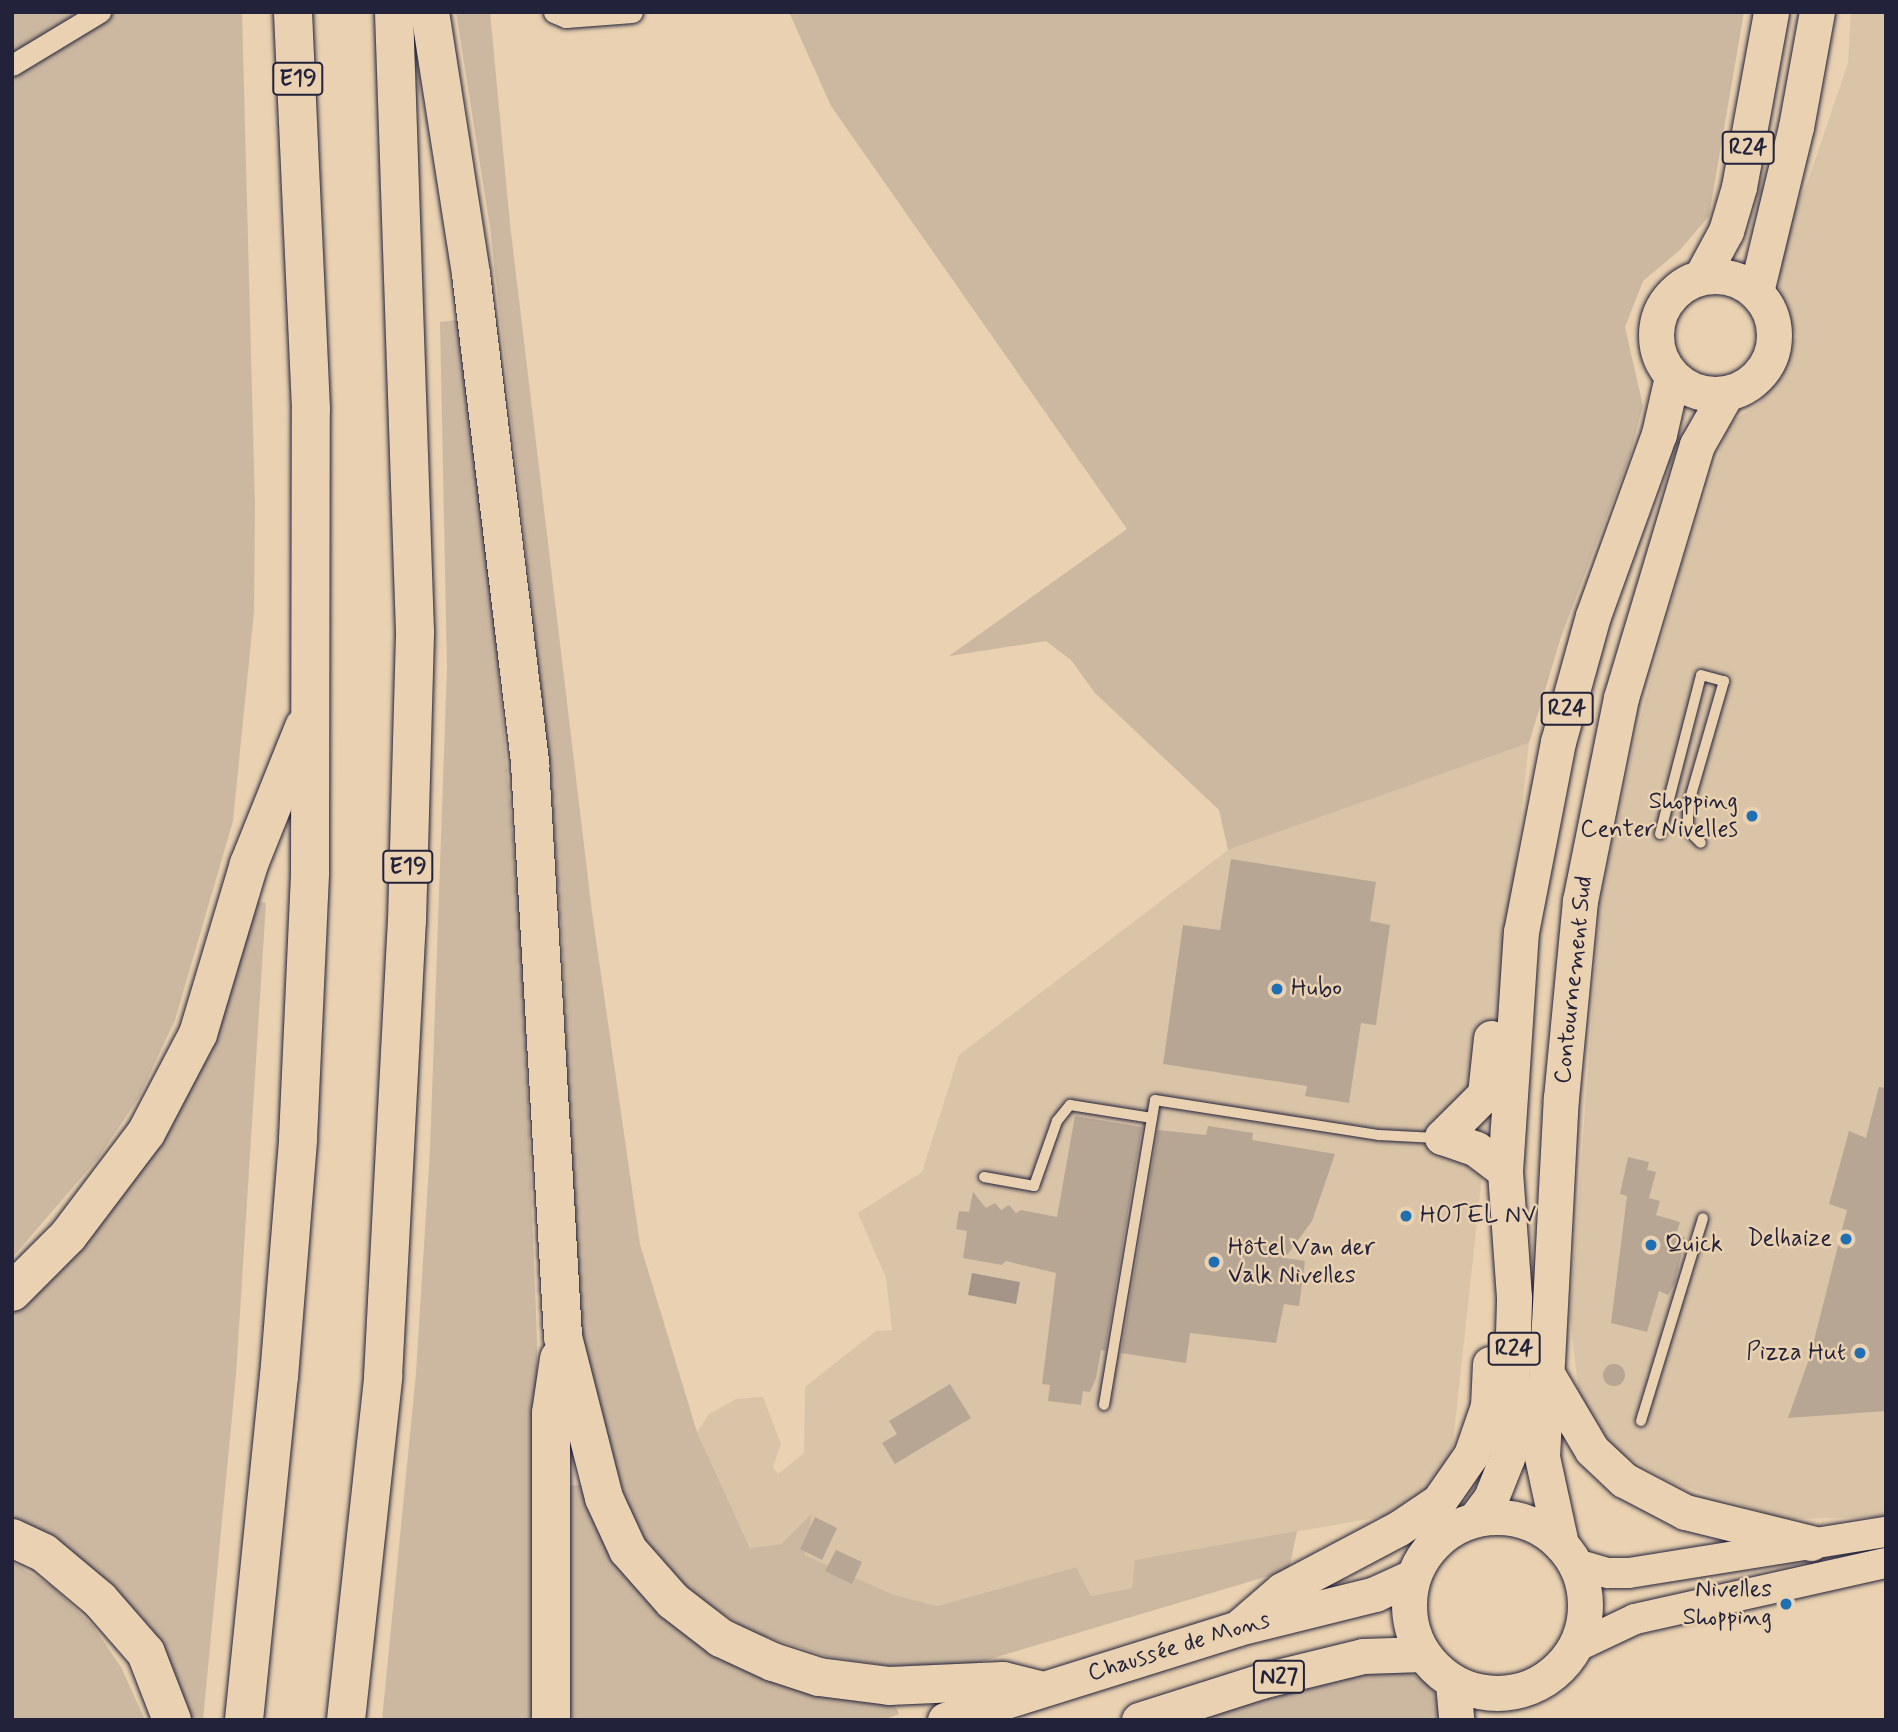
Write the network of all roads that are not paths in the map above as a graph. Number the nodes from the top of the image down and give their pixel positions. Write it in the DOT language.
graph roads {
  1 [pos="100,12"];
  2 [pos="293,12"];
  3 [pos="394,12"];
  4 [pos="430,12"];
  5 [pos="554,12"];
  6 [pos="632,12"];
  7 [pos="1771,12"];
  8 [pos="1817,12"];
  9 [pos="12,65"];
  10 [pos="1701,277"];
  11 [pos="1756,292"];
  12 [pos="1672,376"];
  13 [pos="1726,394"];
  14 [pos="313,706"];
  15 [pos="1660,834"];
  16 [pos="1700,844"];
  17 [pos="1521,932"];
  18 [pos="1152,1118"];
  19 [pos="1442,1136"];
  20 [pos="1505,1171"];
  21 [pos="985,1177"];
  22 [pos="1703,1218"];
  23 [pos="12,1292"];
  24 [pos="563,1337"];
  25 [pos="1547,1374"];
  26 [pos="1104,1405"];
  27 [pos="1641,1421"];
  28 [pos="1476,1518"];
  29 [pos="1886,1532"];
  30 [pos="12,1538"];
  31 [pos="1811,1543"];
  32 [pos="1569,1554"];
  33 [pos="1886,1563"];
  34 [pos="1412,1577"];
  35 [pos="1238,1628"];
  36 [pos="1576,1647"];
  37 [pos="1423,1654"];
  38 [pos="1453,1682"];
  39 [pos="1038,1690"];
  40 [pos="1501,1706"];
  41 [pos="172,1720"];
  42 [pos="244,1720"];
  43 [pos="346,1720"];
  44 [pos="551,1720"];
  45 [pos="945,1720"];
  46 [pos="1139,1720"];
  47 [pos="1456,1720"];
  1 -- 9 [label="street"];
  2 -- 14 [label="highway, E19"];
  3 -- 43 [label="highway, E19"];
  4 -- 24 [label="highway"];
  5 -- 6 [label="street"];
  7 -- 10 [label="highway, R24"];
  8 -- 11 [label="highway, R24"];
  10 -- 11 [label="highway"];
  10 -- 12 [label="highway, R24"];
  11 -- 13 [label="highway, R24"];
  12 -- 13 [label="highway"];
  12 -- 17 [label="highway, R24"];
  13 -- 25 [label="highway, Contournement Sud / R24"];
  14 -- 23 [label="highway"];
  14 -- 42 [label="highway, E19"];
  15 -- 16 [label="lane"];
  17 -- 19 [label="highway"];
  17 -- 20 [label="highway, R24"];
  18 -- 19 [label="lane"];
  18 -- 21 [label="lane"];
  18 -- 26 [label="lane"];
  19 -- 20 [label="highway"];
  20 -- 28 [label="highway, R24"];
  20 -- 35 [label="highway"];
  22 -- 27 [label="lane"];
  24 -- 39 [label="highway"];
  24 -- 44 [label="highway"];
  25 -- 31 [label="highway"];
  25 -- 32 [label="highway, Contournement Sud / R24"];
  28 -- 32 [label="highway"];
  28 -- 34 [label="highway"];
  29 -- 31 [label="main road"];
  30 -- 41 [label="highway"];
  31 -- 32 [label="main road"];
  32 -- 36 [label="highway, R24"];
  33 -- 36 [label="main road"];
  34 -- 35 [label="highway, Chaussée de Mons / N27"];
  34 -- 37 [label="highway"];
  35 -- 39 [label="highway, Chaussée de Mons / N27"];
  36 -- 40 [label="highway"];
  37 -- 38 [label="highway"];
  37 -- 46 [label="highway, N27"];
  38 -- 40 [label="highway"];
  38 -- 47 [label="highway"];
  39 -- 45 [label="highway, Chaussée de Mons / N27"];
}
